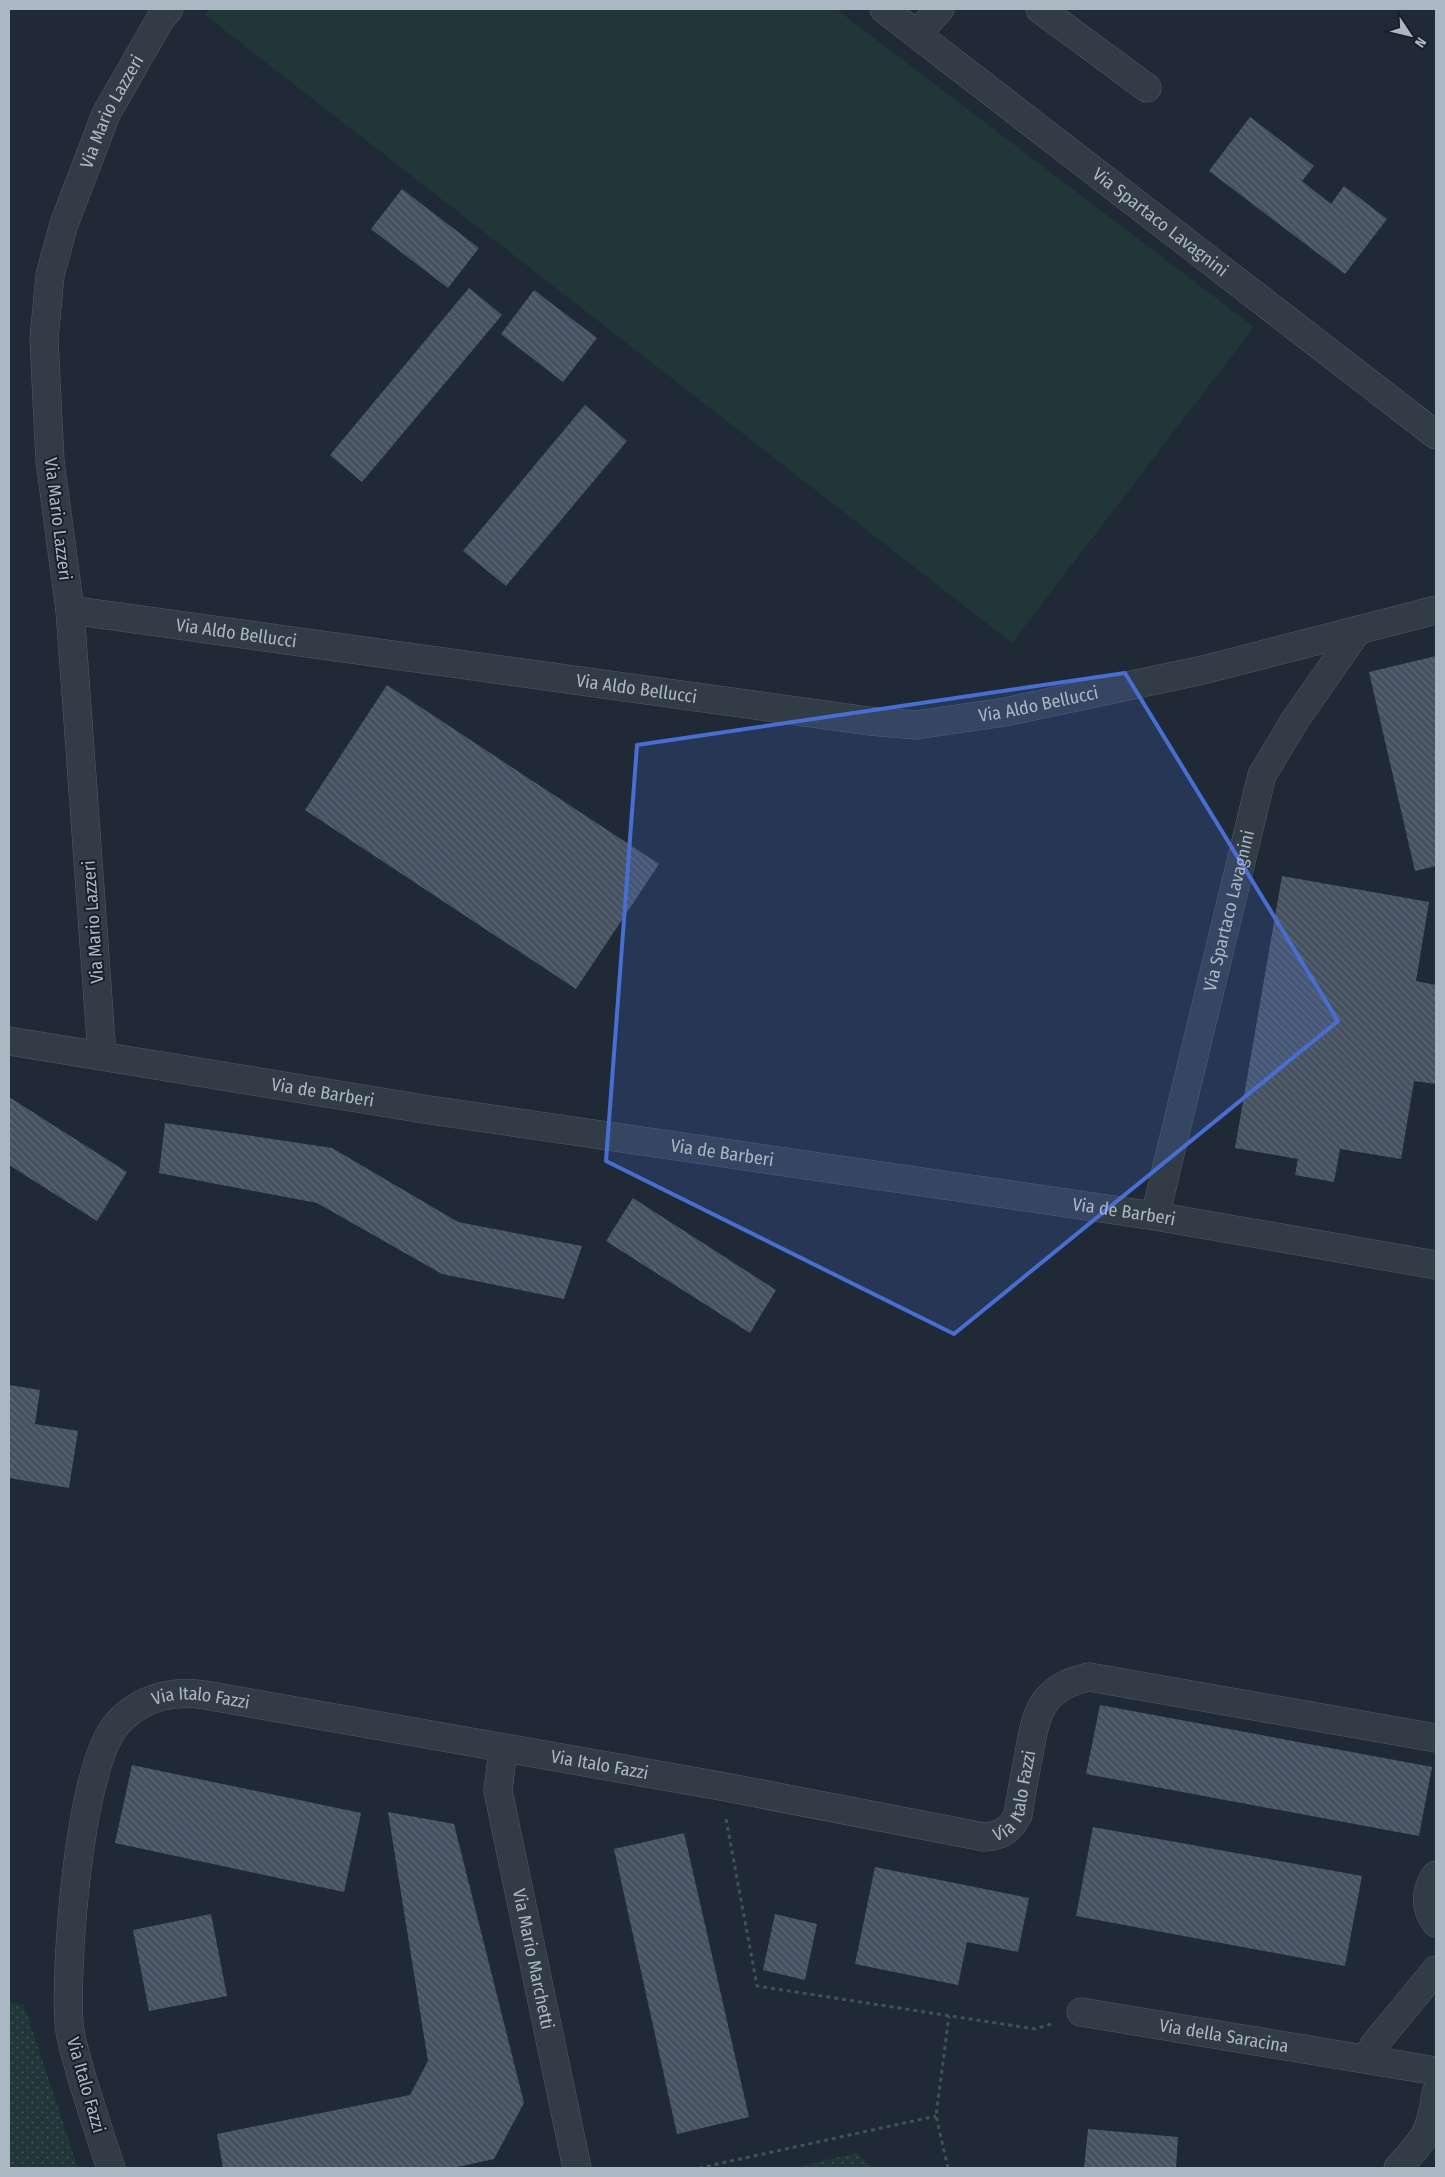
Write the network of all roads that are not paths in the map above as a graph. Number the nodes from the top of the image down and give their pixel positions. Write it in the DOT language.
graph roads {
  1 [pos="169,9"];
  2 [pos="884,9"];
  3 [pos="940,9"];
  4 [pos="1040,9"];
  5 [pos="917,34"];
  6 [pos="1147,88"];
  7 [pos="1436,435"];
  8 [pos="1431,609"];
  9 [pos="70,610"];
  10 [pos="1358,630"];
  11 [pos="9,1041"];
  12 [pos="102,1055"];
  13 [pos="1158,1204"];
  14 [pos="1436,1265"];
  15 [pos="1436,1738"];
  16 [pos="503,1749"];
  17 [pos="1436,1875"];
  18 [pos="1436,1923"];
  19 [pos="1436,1970"];
  20 [pos="1081,2012"];
  21 [pos="1368,2058"];
  22 [pos="1436,2071"];
  23 [pos="1436,2093"];
  24 [pos="111,2168"];
  25 [pos="577,2168"];
  26 [pos="1398,2168"];
  1 -- 9 [label="street, Via Mario Lazzeri"];
  2 -- 5 [label="street, Via Spartaco Lavagnini"];
  3 -- 5 [label="street"];
  4 -- 6 [label="street"];
  5 -- 7 [label="street, Via Spartaco Lavagnini"];
  8 -- 10 [label="street"];
  9 -- 10 [label="street, Via Aldo Bellucci"];
  9 -- 12 [label="street, Via Mario Lazzeri"];
  10 -- 13 [label="street, Via Spartaco Lavagnini"];
  11 -- 12 [label="street, Via de Barberi"];
  12 -- 13 [label="street, Via de Barberi"];
  13 -- 14 [label="street, Via de Barberi"];
  15 -- 16 [label="street, Via Italo Fazzi"];
  16 -- 24 [label="street, Via Italo Fazzi"];
  16 -- 25 [label="street, Via Mario Marchetti"];
  17 -- 18 [label="street"];
  19 -- 21 [label="street"];
  20 -- 21 [label="street, Via della Saracina"];
  21 -- 22 [label="street, Via della Saracina"];
  23 -- 26 [label="street"];
}
